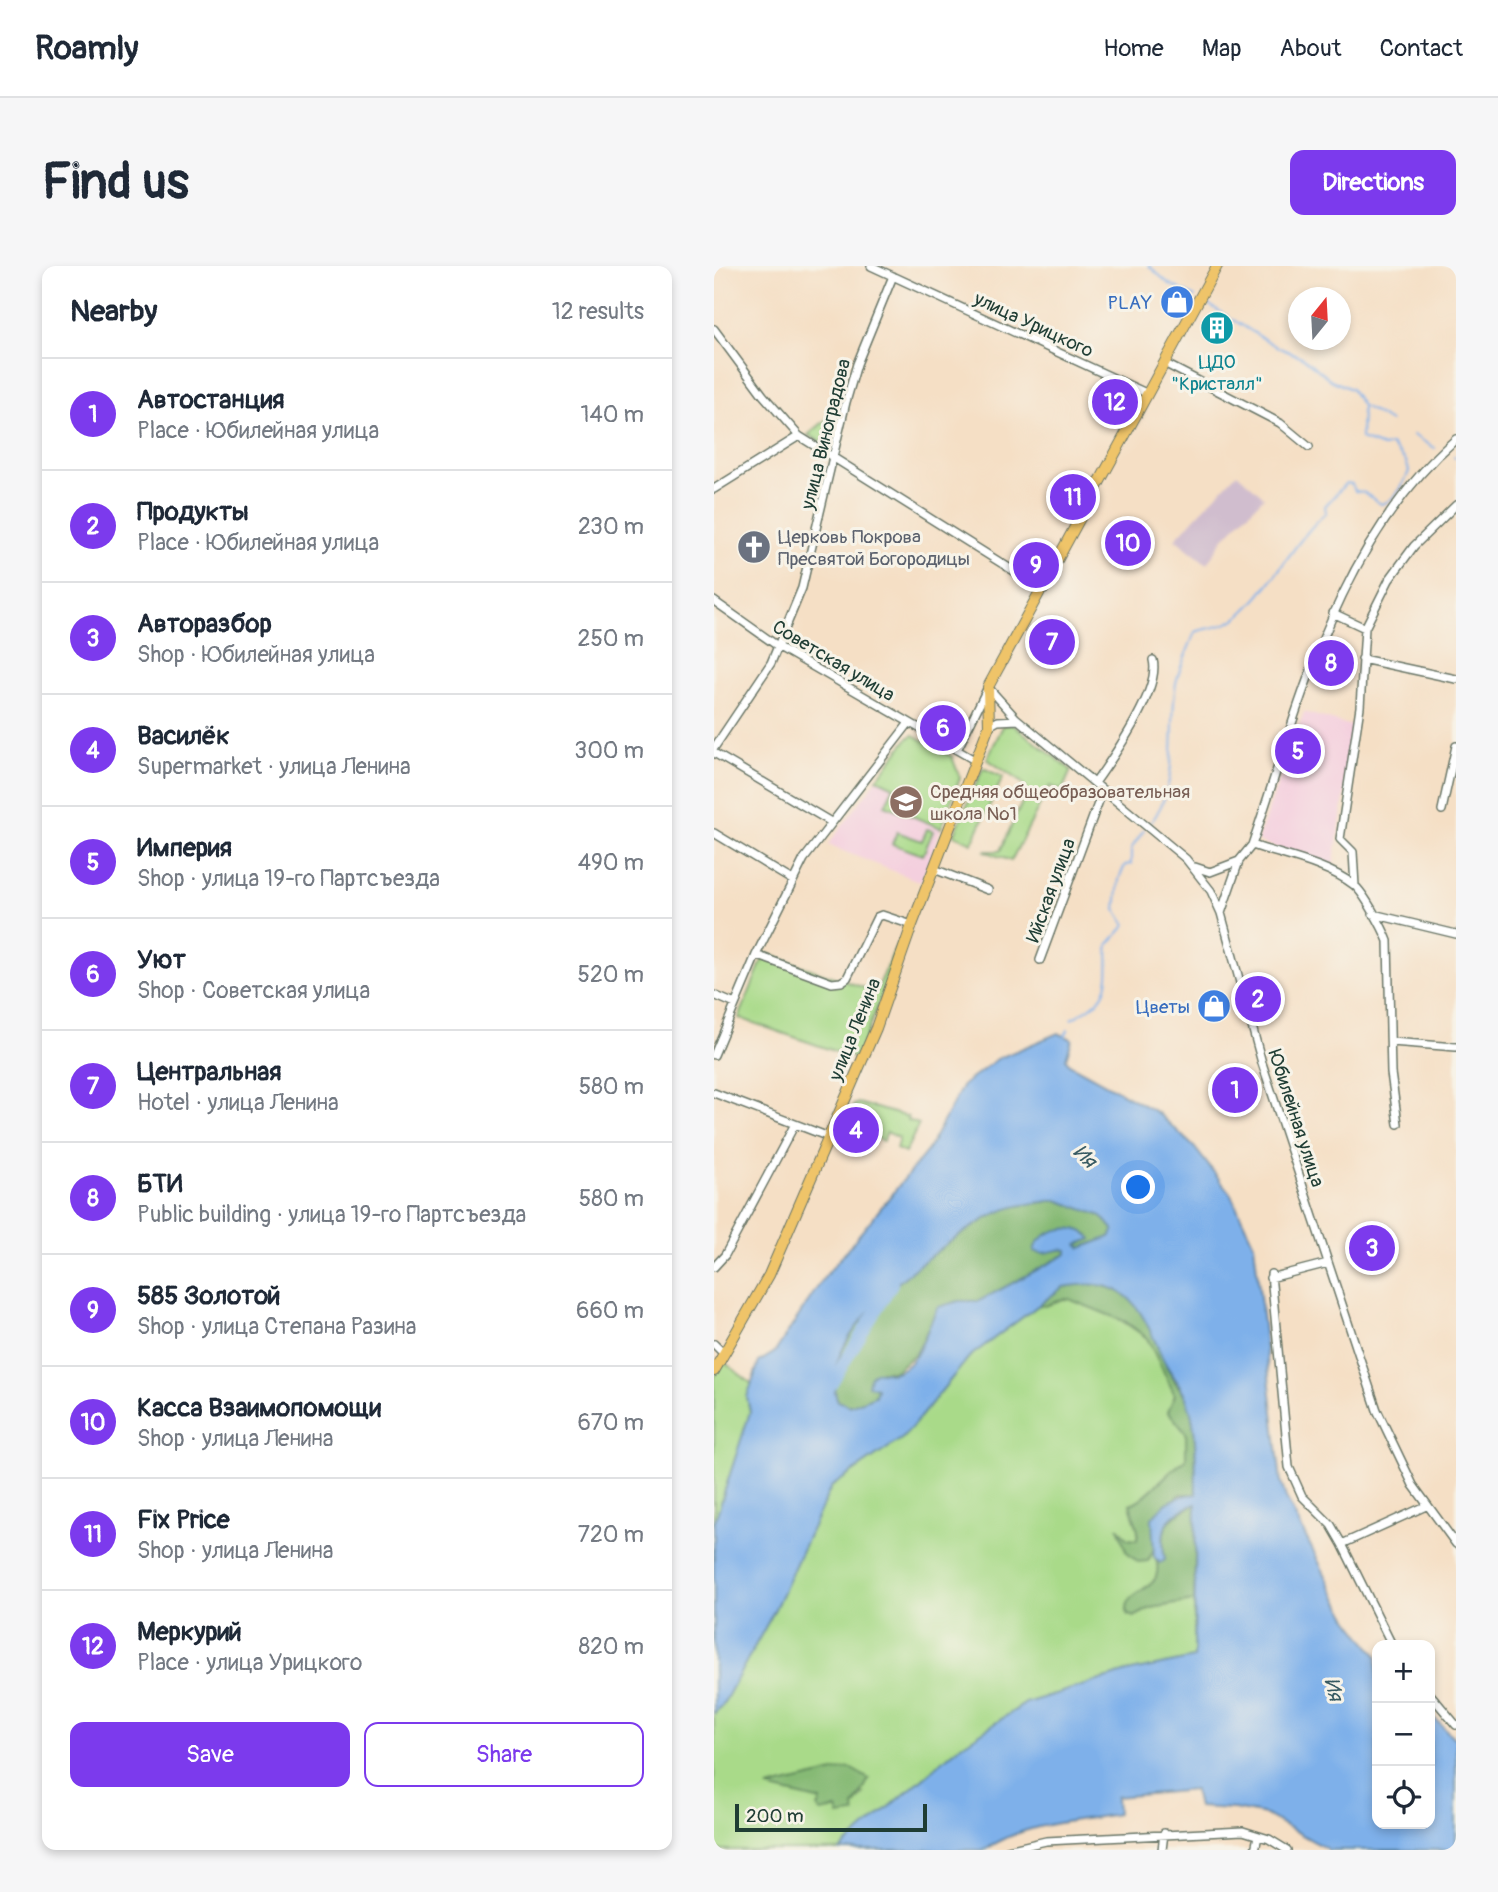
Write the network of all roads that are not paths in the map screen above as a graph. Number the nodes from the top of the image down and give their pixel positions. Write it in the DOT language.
graph roads {
  1 [pos="871,266"];
  2 [pos="1215,267"];
  3 [pos="893,276"];
  4 [pos="714,329"];
  5 [pos="1164,363"];
  6 [pos="1146,393"];
  7 [pos="799,436"];
  8 [pos="1456,439"];
  9 [pos="1309,447"];
  10 [pos="834,458"];
  11 [pos="714,489"];
  12 [pos="1456,505"];
  13 [pos="1044,590"];
  14 [pos="714,601"];
  15 [pos="1333,613"];
  16 [pos="1365,628"];
  17 [pos="779,647"];
  18 [pos="1362,659"];
  19 [pos="1153,660"];
  20 [pos="1456,679"];
  21 [pos="988,688"];
  22 [pos="976,708"];
  23 [pos="990,720"];
  24 [pos="1018,720"];
  25 [pos="909,723"];
  26 [pos="966,729"];
  27 [pos="942,742"];
  28 [pos="1456,746"];
  29 [pos="714,750"];
  30 [pos="957,750"];
  31 [pos="974,764"];
  32 [pos="1095,783"];
  33 [pos="1103,790"];
  34 [pos="1442,810"];
  35 [pos="831,822"];
  36 [pos="714,833"];
  37 [pos="1252,845"];
  38 [pos="1239,861"];
  39 [pos="1191,865"];
  40 [pos="934,869"];
  41 [pos="792,880"];
  42 [pos="1355,886"];
  43 [pos="988,890"];
  44 [pos="1221,913"];
  45 [pos="1372,914"];
  46 [pos="912,925"];
  47 [pos="1456,934"];
  48 [pos="756,955"];
  49 [pos="1040,960"];
  50 [pos="714,995"];
  51 [pos="735,1004"];
  52 [pos="1391,1042"];
  53 [pos="1456,1047"];
  54 [pos="714,1055"];
  55 [pos="714,1093"];
  56 [pos="795,1124"];
  57 [pos="1398,1124"];
  58 [pos="829,1137"];
  59 [pos="1328,1262"];
  60 [pos="714,1267"];
  61 [pos="714,1345"];
  62 [pos="724,1354"];
  63 [pos="714,1371"];
  64 [pos="1426,1506"];
  65 [pos="1453,1534"];
  66 [pos="1342,1544"];
  67 [pos="1456,1544"];
  68 [pos="1390,1640"];
  69 [pos="1435,1700"];
  70 [pos="1455,1722"];
  71 [pos="1164,1833"];
  72 [pos="1258,1836"];
  73 [pos="1046,1846"];
  74 [pos="1007,1850"];
  75 [pos="1162,1850"];
  76 [pos="1255,1850"];
  77 [pos="1287,1850"];
  1 -- 3 [label="street, улица Урицкого"];
  2 -- 5 [label="main road"];
  3 -- 6 [label="street, улица Урицкого"];
  3 -- 10 [label="street, улица Виноградова"];
  4 -- 7 [label="street"];
  5 -- 6 [label="main road"];
  5 -- 9 [label="street"];
  6 -- 13 [label="main road"];
  7 -- 10 [label="street"];
  7 -- 11 [label="street"];
  8 -- 15 [label="street"];
  10 -- 13 [label="street"];
  10 -- 17 [label="street, улица Виноградова"];
  12 -- 16 [label="street"];
  13 -- 21 [label="main road"];
  14 -- 17 [label="street, Советская улица"];
  15 -- 16 [label="street"];
  15 -- 37 [label="street"];
  16 -- 18 [label="street"];
  17 -- 25 [label="street, Советская улица"];
  17 -- 29 [label="street, улица Виноградова"];
  18 -- 20 [label="street"];
  18 -- 42 [label="street"];
  19 -- 32 [label="street"];
  21 -- 22 [label="street"];
  21 -- 23 [label="main road"];
  21 -- 24 [label="street, Юбилейная улица"];
  22 -- 23 [label="street"];
  22 -- 26 [label="street"];
  23 -- 24 [label="street"];
  23 -- 31 [label="main road, улица Ленина"];
  24 -- 32 [label="street, Юбилейная улица"];
  25 -- 27 [label="street, Советская улица"];
  25 -- 35 [label="street"];
  26 -- 27 [label="street"];
  26 -- 30 [label="street"];
  27 -- 30 [label="street, Советская улица"];
  28 -- 34 [label="street"];
  29 -- 35 [label="street"];
  30 -- 31 [label="street, Советская улица"];
  31 -- 40 [label="main road, улица Ленина"];
  32 -- 33 [label="street, Юбилейная улица"];
  33 -- 39 [label="street, Юбилейная улица"];
  33 -- 49 [label="street, Ийская улица"];
  35 -- 41 [label="street"];
  36 -- 41 [label="street"];
  37 -- 38 [label="street"];
  37 -- 42 [label="street"];
  38 -- 39 [label="street"];
  38 -- 44 [label="street"];
  39 -- 44 [label="street, Юбилейная улица"];
  40 -- 43 [label="street"];
  40 -- 46 [label="main road, улица Ленина"];
  41 -- 48 [label="street"];
  42 -- 45 [label="street"];
  44 -- 59 [label="street, Юбилейная улица"];
  45 -- 47 [label="street"];
  45 -- 52 [label="street"];
  46 -- 48 [label="street"];
  46 -- 58 [label="main road, улица Ленина"];
  48 -- 51 [label="street"];
  50 -- 51 [label="street"];
  51 -- 54 [label="street"];
  52 -- 53 [label="street"];
  52 -- 57 [label="street"];
  55 -- 56 [label="street"];
  56 -- 58 [label="street"];
  56 -- 60 [label="street"];
  58 -- 62 [label="main road, улица Ленина"];
  59 -- 64 [label="street, Юбилейная улица"];
  59 -- 66 [label="street"];
  61 -- 62 [label="street"];
  62 -- 63 [label="main road, улица Ленина"];
  64 -- 65 [label="street, Юбилейная улица"];
  64 -- 66 [label="street"];
  65 -- 67 [label="street, Юбилейная улица"];
  66 -- 68 [label="street"];
  69 -- 70 [label="street"];
  71 -- 72 [label="street"];
  71 -- 73 [label="street"];
  71 -- 75 [label="street"];
  72 -- 76 [label="street"];
  72 -- 77 [label="street"];
  73 -- 74 [label="street"];
}
